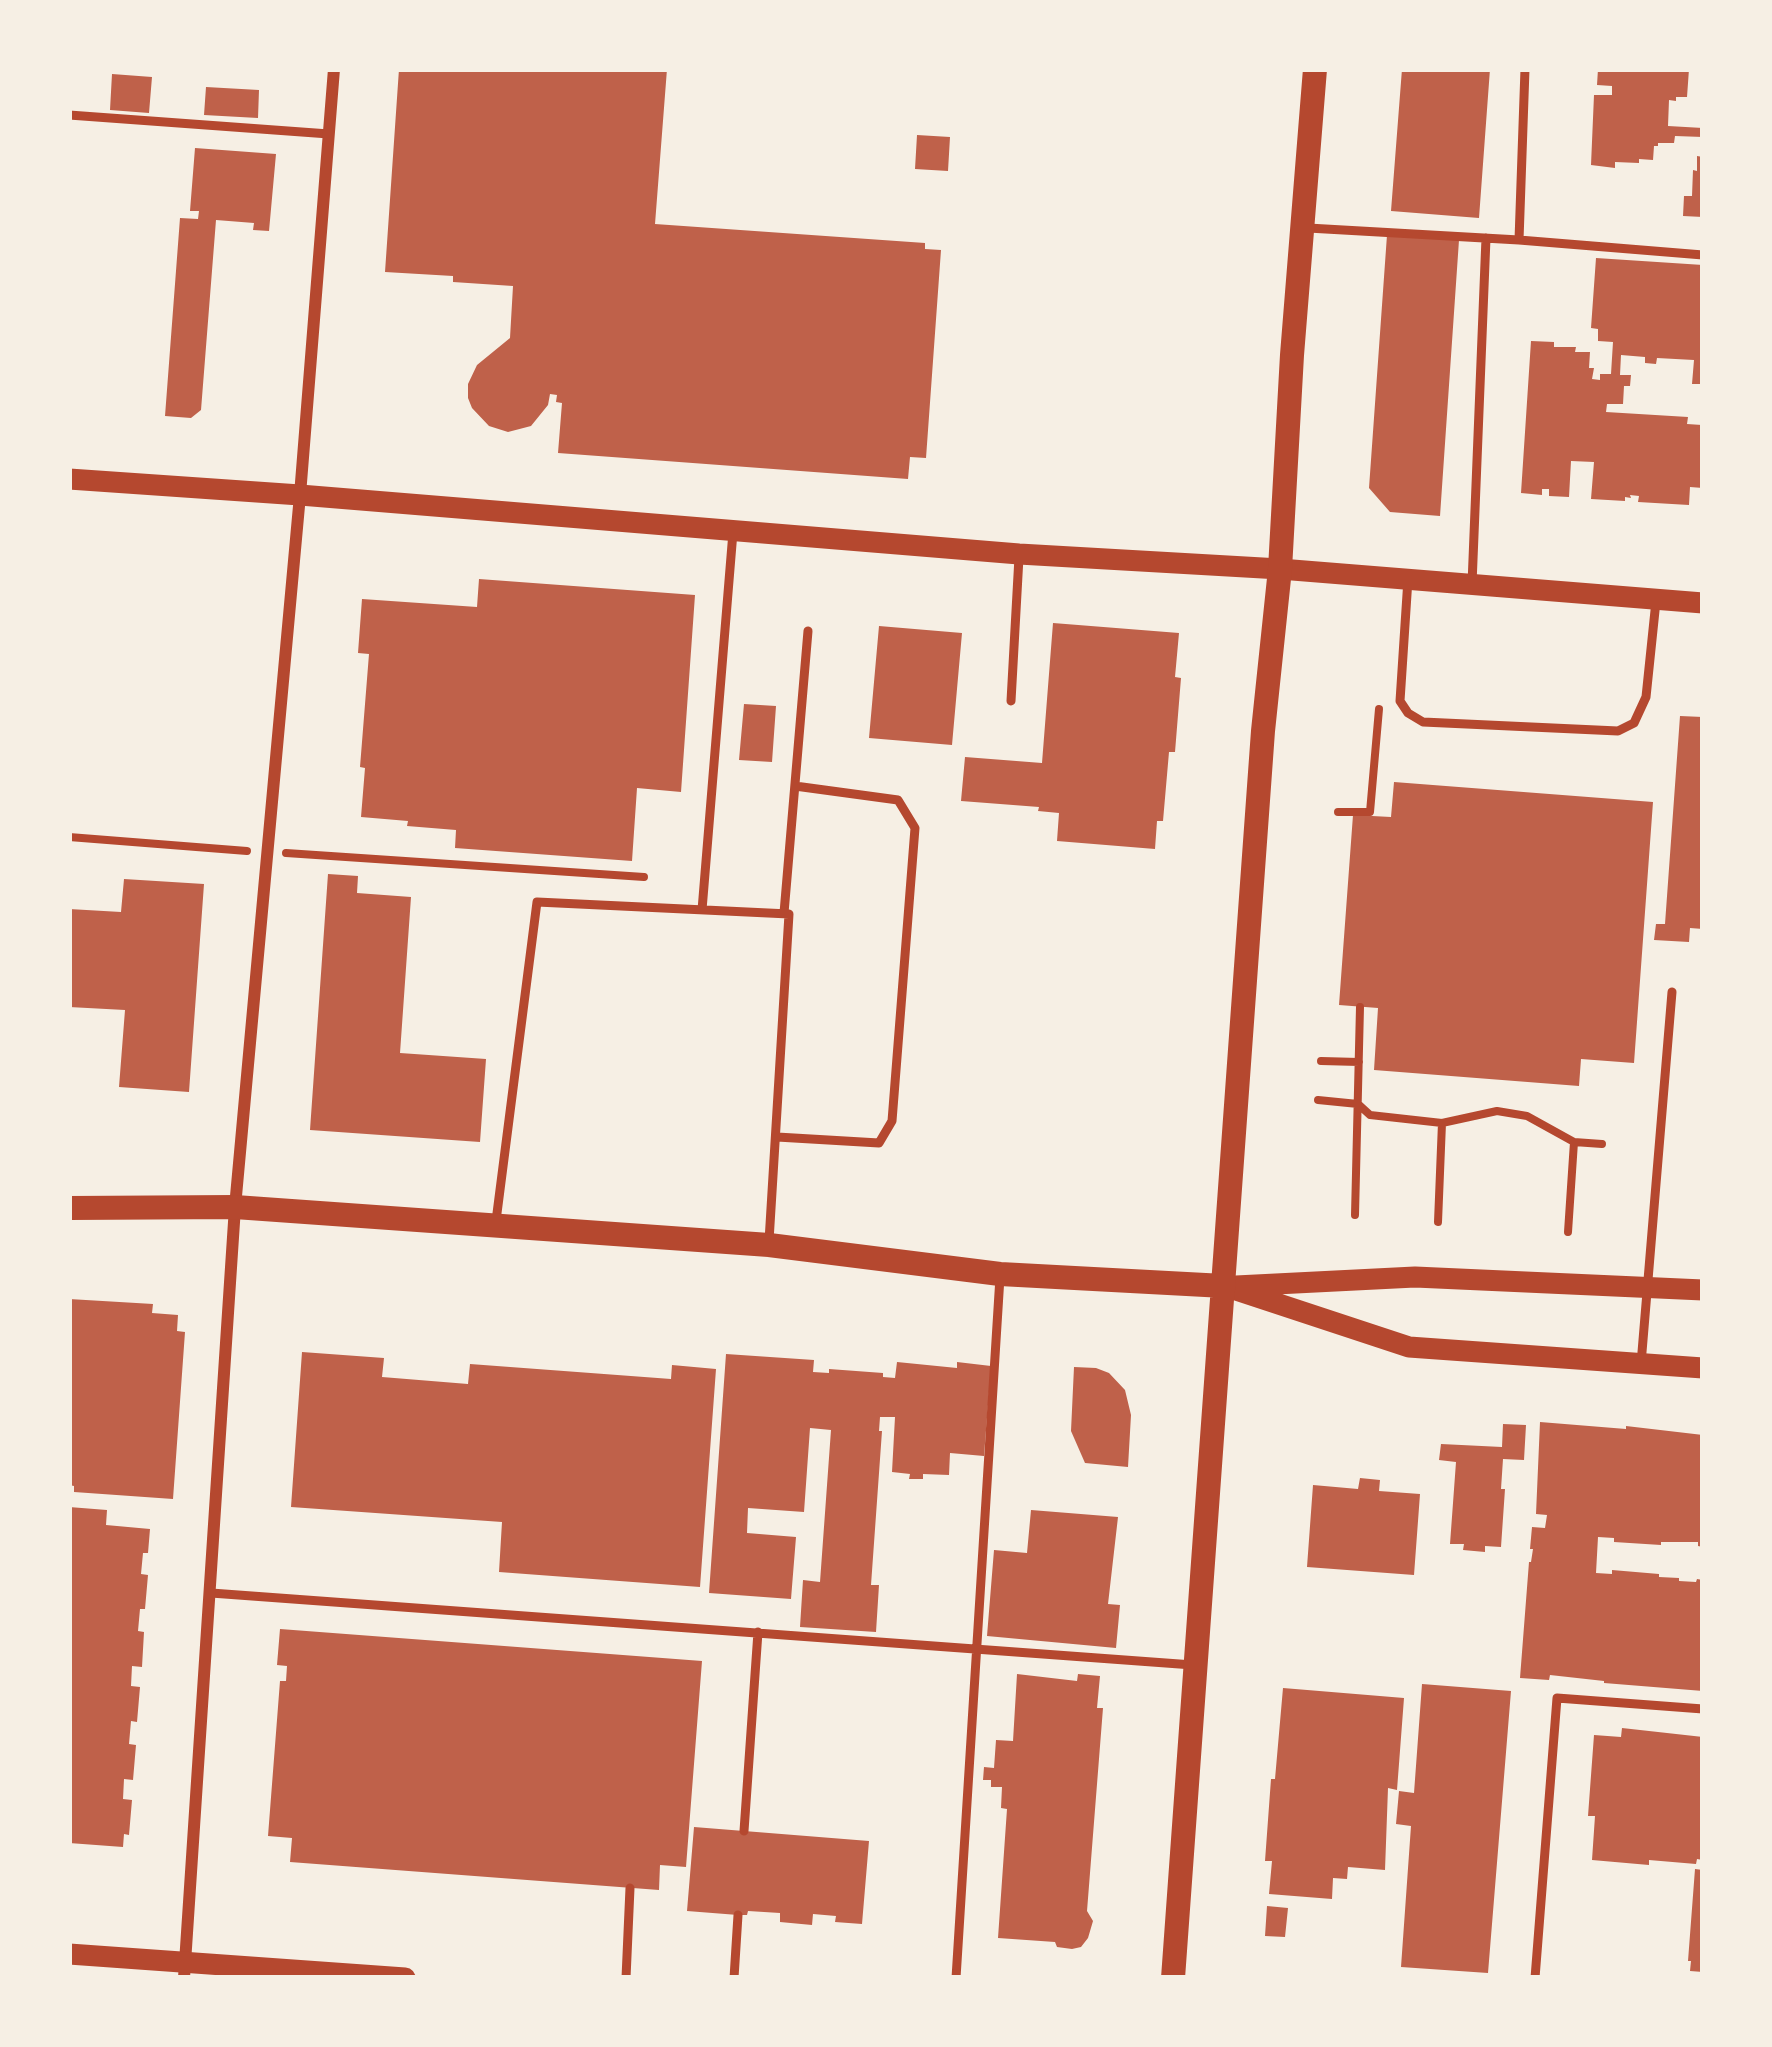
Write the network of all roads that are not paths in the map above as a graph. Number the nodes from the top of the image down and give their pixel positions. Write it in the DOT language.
graph roads {
  1 [pos="334,69"];
  2 [pos="1316,69"];
  3 [pos="1525,69"];
  4 [pos="69,115"];
  5 [pos="329,134"];
  6 [pos="1302,228"];
  7 [pos="1486,238"];
  8 [pos="1520,240"];
  9 [pos="1703,255"];
  10 [pos="69,479"];
  11 [pos="300,495"];
  12 [pos="733,532"];
  13 [pos="1019,554"];
  14 [pos="1280,568"];
  15 [pos="1408,579"];
  16 [pos="1472,584"];
  17 [pos="1656,600"];
  18 [pos="1703,603"];
  19 [pos="808,631"];
  20 [pos="1011,701"];
  21 [pos="795,786"];
  22 [pos="702,910"];
  23 [pos="784,914"];
  24 [pos="1672,992"];
  25 [pos="777,1137"];
  26 [pos="235,1207"];
  27 [pos="69,1208"];
  28 [pos="495,1226"];
  29 [pos="769,1245"];
  30 [pos="1000,1274"];
  31 [pos="1224,1286"];
  32 [pos="1648,1286"];
  33 [pos="1703,1290"];
  34 [pos="1641,1364"];
  35 [pos="1703,1368"];
  36 [pos="211,1593"];
  37 [pos="758,1632"];
  38 [pos="978,1649"];
  39 [pos="1195,1665"];
  40 [pos="1703,1709"];
  41 [pos="744,1831"];
  42 [pos="630,1888"];
  43 [pos="738,1915"];
  44 [pos="69,1954"];
  45 [pos="185,1970"];
  46 [pos="405,1978"];
  47 [pos="626,1978"];
  48 [pos="734,1978"];
  49 [pos="956,1978"];
  50 [pos="1173,1978"];
  51 [pos="1535,1978"];
  1 -- 5 [label="street"];
  2 -- 6 [label="main road"];
  3 -- 8 [label="lane"];
  4 -- 5 [label="lane"];
  5 -- 11 [label="street"];
  6 -- 7 [label="lane"];
  6 -- 14 [label="main road"];
  7 -- 8 [label="lane"];
  7 -- 16 [label="lane"];
  8 -- 9 [label="lane"];
  10 -- 11 [label="street"];
  11 -- 12 [label="street"];
  11 -- 26 [label="street"];
  12 -- 13 [label="street"];
  12 -- 22 [label="lane"];
  13 -- 14 [label="street"];
  13 -- 20 [label="lane"];
  14 -- 15 [label="street"];
  14 -- 31 [label="main road"];
  15 -- 16 [label="street"];
  15 -- 17 [label="lane"];
  16 -- 17 [label="street"];
  17 -- 18 [label="street"];
  19 -- 21 [label="lane"];
  21 -- 23 [label="lane"];
  21 -- 25 [label="lane"];
  22 -- 23 [label="lane"];
  22 -- 28 [label="lane"];
  23 -- 25 [label="lane"];
  24 -- 32 [label="lane"];
  25 -- 29 [label="lane"];
  26 -- 27 [label="main road"];
  26 -- 28 [label="main road"];
  26 -- 36 [label="street"];
  28 -- 29 [label="main road"];
  29 -- 30 [label="main road"];
  30 -- 31 [label="main road"];
  30 -- 38 [label="lane"];
  31 -- 32 [label="street"];
  31 -- 34 [label="street"];
  31 -- 39 [label="main road"];
  32 -- 33 [label="street"];
  32 -- 34 [label="lane"];
  34 -- 35 [label="street"];
  36 -- 37 [label="lane"];
  36 -- 45 [label="street"];
  37 -- 38 [label="lane"];
  37 -- 41 [label="lane"];
  38 -- 39 [label="lane"];
  38 -- 49 [label="lane"];
  39 -- 50 [label="main road"];
  40 -- 51 [label="lane"];
  42 -- 47 [label="lane"];
  43 -- 48 [label="lane"];
  44 -- 45 [label="street"];
  45 -- 46 [label="street"];
}
